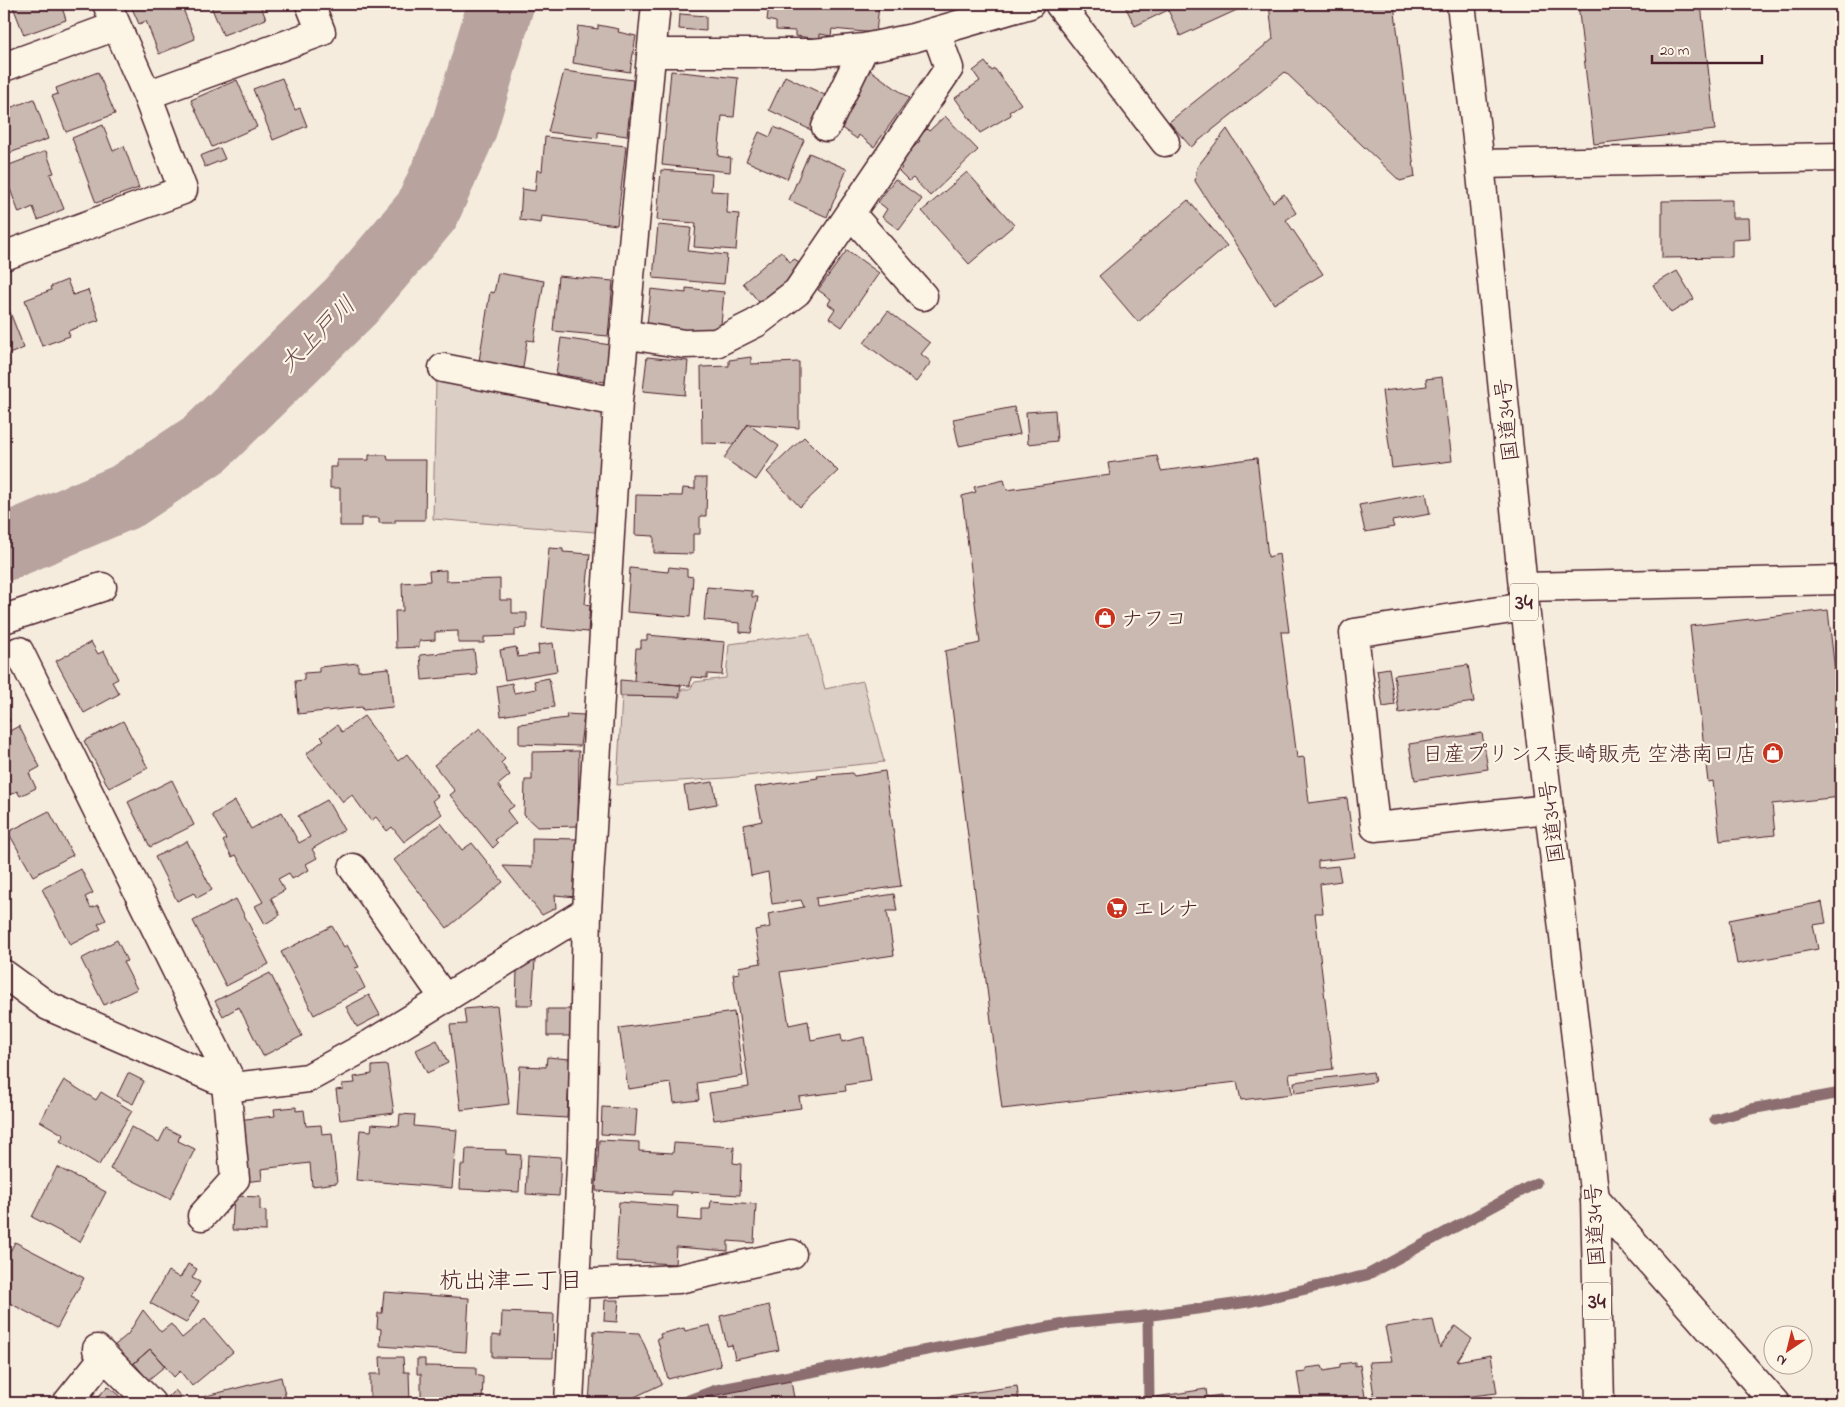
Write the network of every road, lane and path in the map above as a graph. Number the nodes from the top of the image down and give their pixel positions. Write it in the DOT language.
graph roads {
  1 [pos="310,4"];
  2 [pos="656,4"];
  3 [pos="1030,4"];
  4 [pos="1059,4"];
  5 [pos="1462,4"];
  6 [pos="112,15"];
  7 [pos="936,32"];
  8 [pos="864,48"];
  9 [pos="652,53"];
  10 [pos="4,67"];
  11 [pos="147,95"];
  12 [pos="826,127"];
  13 [pos="1165,142"];
  14 [pos="1841,157"];
  15 [pos="1480,164"];
  16 [pos="851,214"];
  17 [pos="4,256"];
  18 [pos="923,296"];
  19 [pos="624,334"];
  20 [pos="444,368"];
  21 [pos="618,402"];
  22 [pos="1841,580"];
  23 [pos="102,587"];
  24 [pos="1524,597"];
  25 [pos="4,619"];
  26 [pos="18,651"];
  27 [pos="1549,809"];
  28 [pos="352,868"];
  29 [pos="587,911"];
  30 [pos="4,974"];
  31 [pos="445,999"];
  32 [pos="230,1085"];
  33 [pos="1595,1199"];
  34 [pos="202,1216"];
  35 [pos="792,1254"];
  36 [pos="576,1284"];
  37 [pos="67,1403"];
  38 [pos="151,1403"];
  39 [pos="569,1403"];
  40 [pos="1600,1403"];
  41 [pos="1776,1403"];
  1 -- 11 [label="main road"];
  2 -- 9 [label="main road"];
  3 -- 7 [label="main road"];
  4 -- 13 [label="main road"];
  5 -- 15 [label="main road, 国道34号 / 34"];
  6 -- 10 [label="main road"];
  6 -- 11 [label="main road"];
  7 -- 8 [label="main road"];
  7 -- 16 [label="main road"];
  8 -- 9 [label="main road"];
  8 -- 12 [label="main road"];
  9 -- 19 [label="main road"];
  11 -- 17 [label="main road"];
  14 -- 15 [label="main road"];
  15 -- 24 [label="main road, 国道34号 / 34"];
  16 -- 18 [label="main road"];
  16 -- 19 [label="main road"];
  19 -- 21 [label="main road"];
  20 -- 21 [label="main road"];
  21 -- 29 [label="main road"];
  22 -- 24 [label="main road"];
  23 -- 25 [label="main road"];
  24 -- 27 [label="main road, 国道34号 / 34"];
  24 -- 27 [label="main road"];
  26 -- 32 [label="main road"];
  27 -- 33 [label="main road, 国道34号 / 34"];
  28 -- 31 [label="main road"];
  29 -- 31 [label="main road"];
  29 -- 36 [label="main road"];
  30 -- 32 [label="main road"];
  31 -- 32 [label="main road"];
  32 -- 34 [label="main road"];
  33 -- 40 [label="main road, 国道34号 / 34"];
  33 -- 41 [label="main road"];
  35 -- 36 [label="main road"];
  36 -- 39 [label="main road"];
  37 -- 38 [label="main road"];
}
